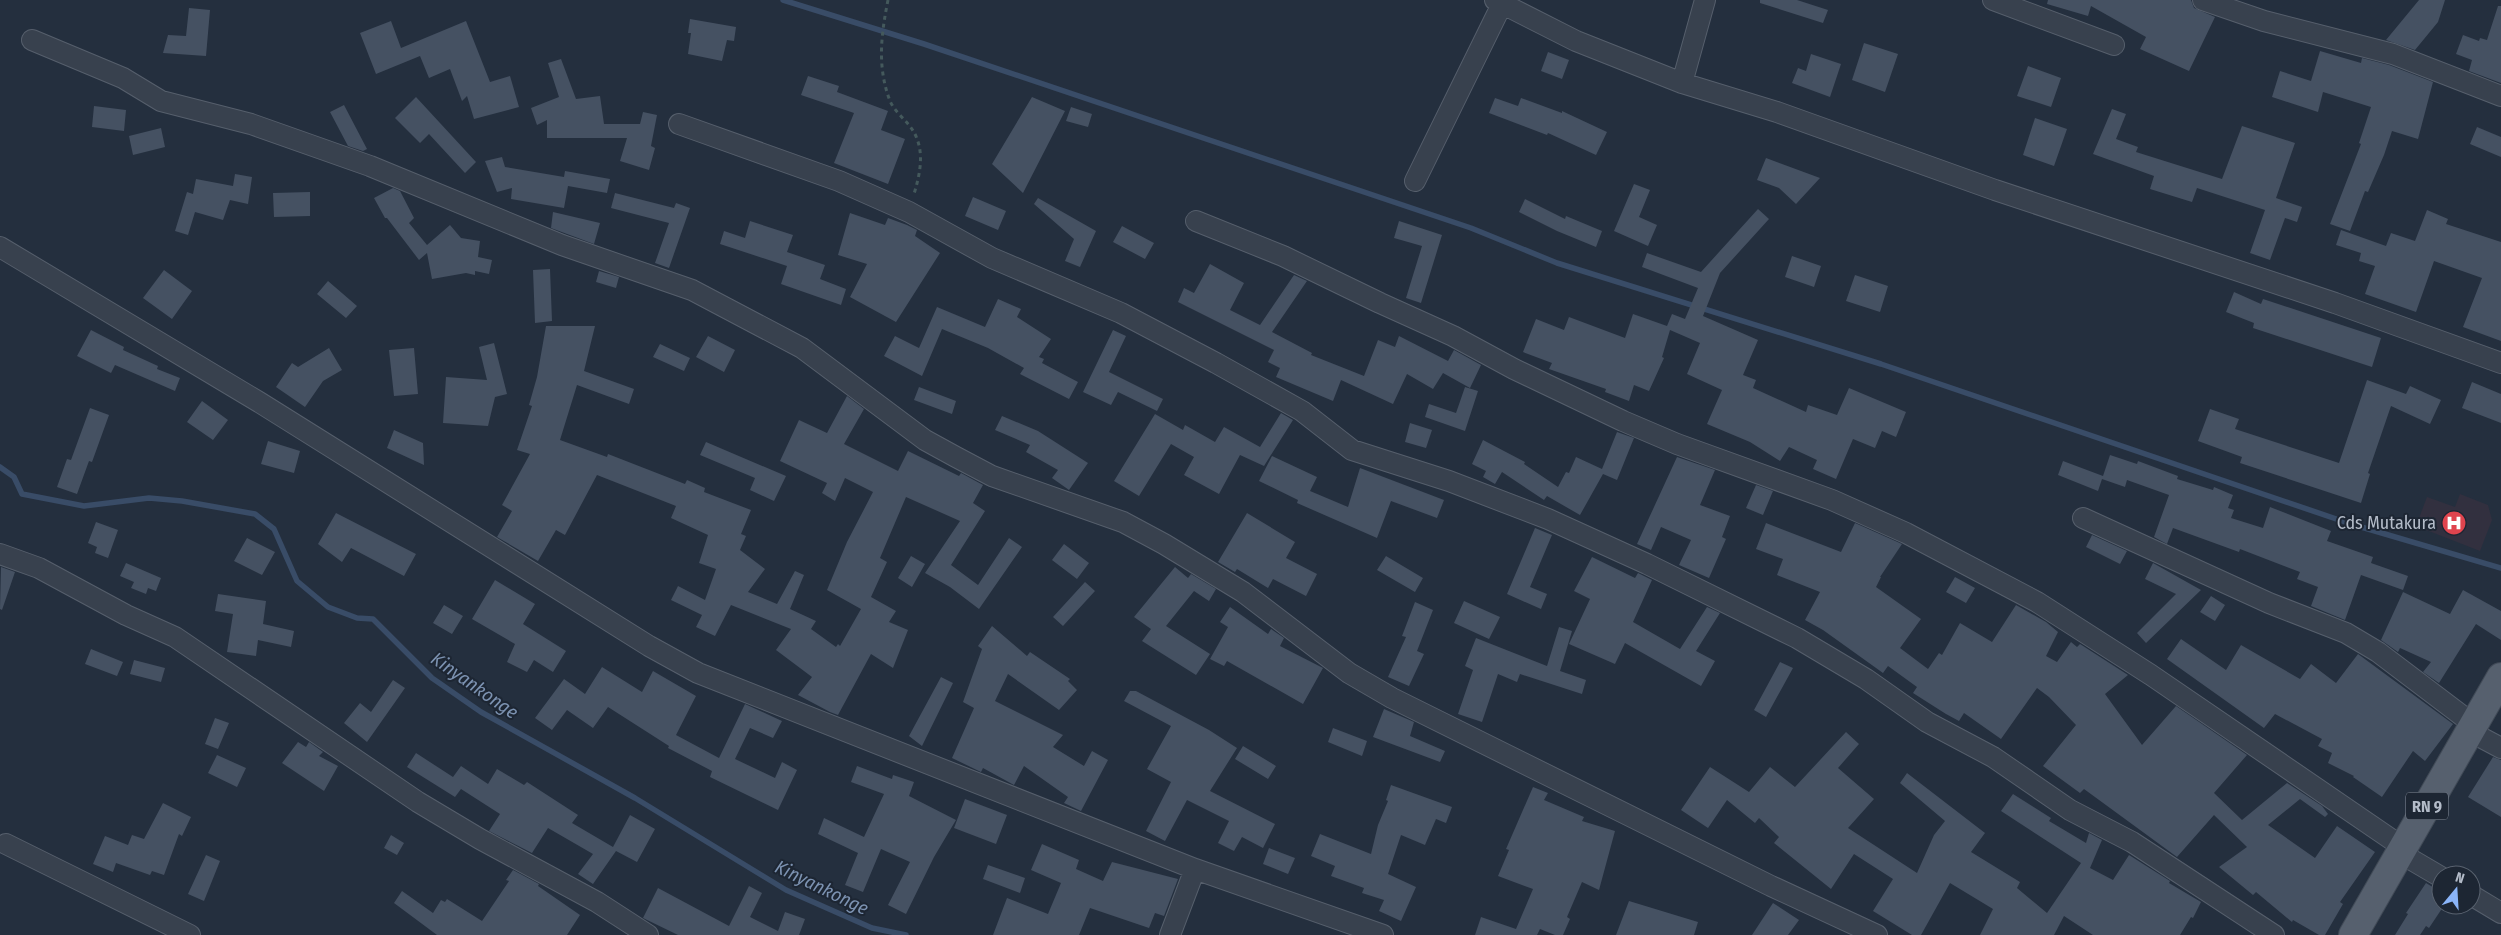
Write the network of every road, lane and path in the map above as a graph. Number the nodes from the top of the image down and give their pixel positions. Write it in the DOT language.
graph roads {
  1 [pos="888,0"];
  2 [pos="1705,0"];
  3 [pos="1993,0"];
  4 [pos="2203,0"];
  5 [pos="1500,1"];
  6 [pos="32,40"];
  7 [pos="2114,45"];
  8 [pos="1682,83"];
  9 [pos="2501,96"];
  10 [pos="679,124"];
  11 [pos="1415,181"];
  12 [pos="909,212"];
  13 [pos="1196,220"];
  14 [pos="0,247"];
  15 [pos="2501,363"];
  16 [pos="2083,518"];
  17 [pos="0,554"];
  18 [pos="2501,677"];
  19 [pos="2471,728"];
  20 [pos="2501,748"];
  21 [pos="6,844"];
  22 [pos="2402,850"];
  23 [pos="1195,869"];
  24 [pos="2431,870"];
  25 [pos="2481,901"];
  26 [pos="2501,913"];
  27 [pos="190,935"];
  28 [pos="648,935"];
  29 [pos="1170,935"];
  30 [pos="1383,935"];
  31 [pos="1878,935"];
  32 [pos="2274,935"];
  33 [pos="2353,935"];
  1 -- 12 [label="path"];
  2 -- 8 [label="street"];
  3 -- 7 [label="street"];
  4 -- 9 [label="street"];
  5 -- 8 [label="street"];
  5 -- 11 [label="street"];
  6 -- 31 [label="street"];
  8 -- 15 [label="street"];
  10 -- 12 [label="street"];
  12 -- 32 [label="street"];
  13 -- 22 [label="street"];
  14 -- 23 [label="street"];
  16 -- 19 [label="street"];
  17 -- 28 [label="street"];
  18 -- 19 [label="main road, RN 9"];
  19 -- 20 [label="street"];
  19 -- 22 [label="main road, RN 9"];
  21 -- 27 [label="street"];
  22 -- 24 [label="street"];
  22 -- 33 [label="main road, RN 9"];
  23 -- 29 [label="street"];
  23 -- 30 [label="street"];
  25 -- 26 [label="street"];
}
